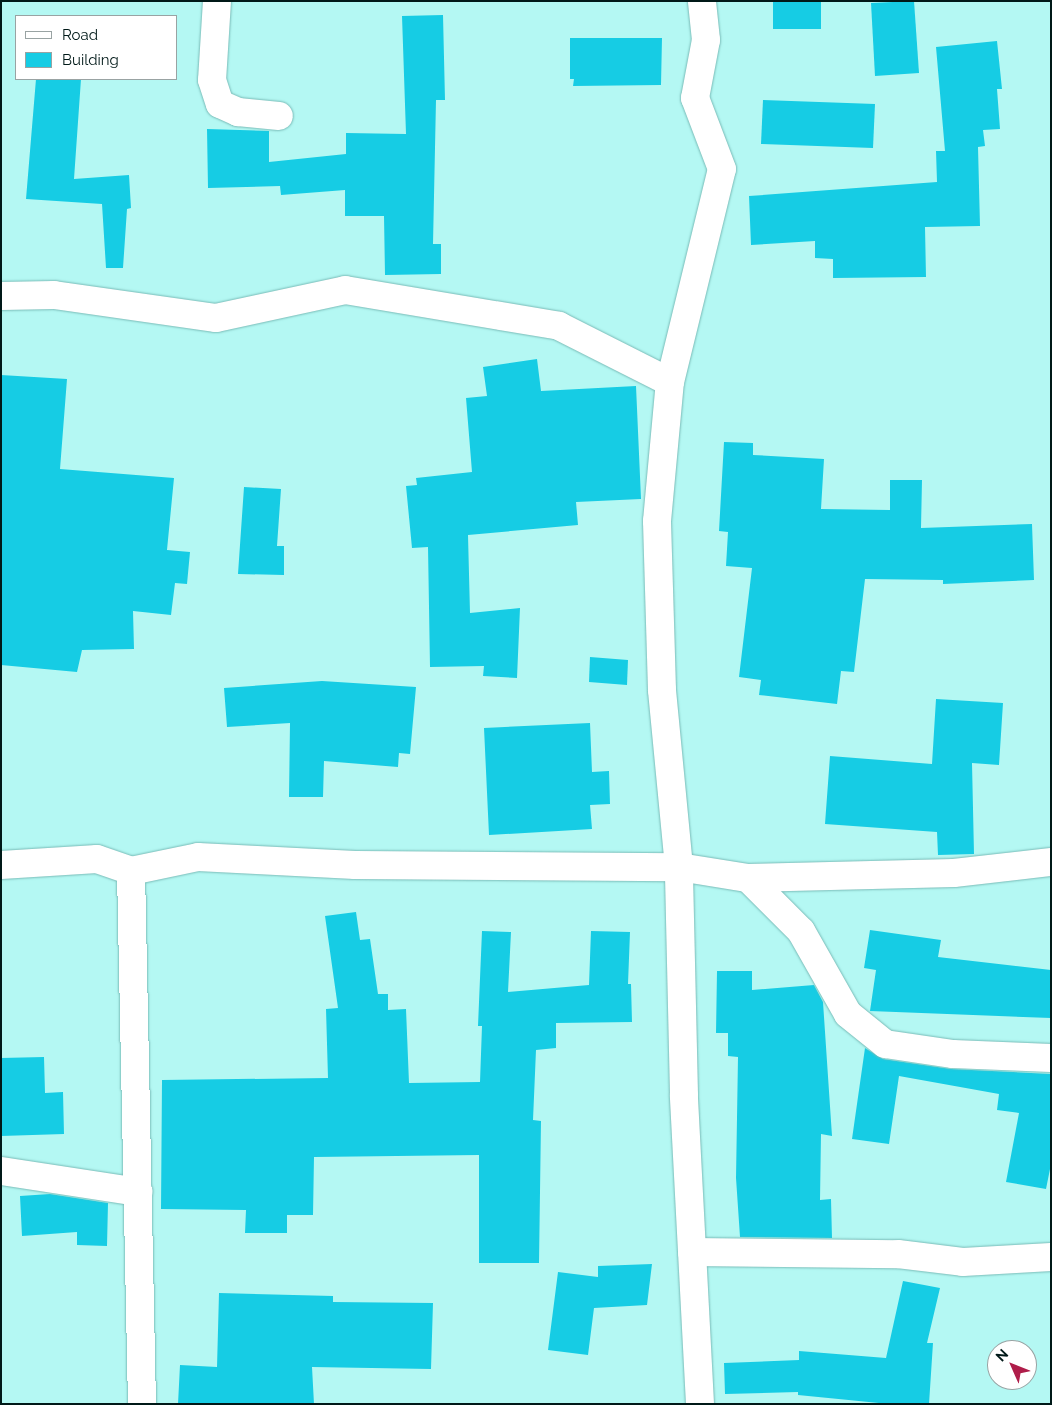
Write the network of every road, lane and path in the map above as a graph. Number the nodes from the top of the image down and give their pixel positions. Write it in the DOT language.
graph roads {
  1 [pos="218,1"];
  2 [pos="702,1"];
  3 [pos="279,116"];
  4 [pos="1,296"];
  5 [pos="670,382"];
  6 [pos="1051,862"];
  7 [pos="1,865"];
  8 [pos="680,867"];
  9 [pos="131,871"];
  10 [pos="748,878"];
  11 [pos="1051,1058"];
  12 [pos="1,1171"];
  13 [pos="138,1192"];
  14 [pos="692,1252"];
  15 [pos="1051,1257"];
  16 [pos="142,1404"];
  17 [pos="700,1404"];
  1 -- 3 [label="street"];
  2 -- 5 [label="street"];
  4 -- 5 [label="street"];
  5 -- 8 [label="street"];
  6 -- 10 [label="street"];
  7 -- 9 [label="street"];
  8 -- 9 [label="street"];
  8 -- 10 [label="street"];
  8 -- 14 [label="street"];
  9 -- 13 [label="street"];
  10 -- 11 [label="street"];
  12 -- 13 [label="street"];
  13 -- 16 [label="street"];
  14 -- 15 [label="street"];
  14 -- 17 [label="street"];
}
